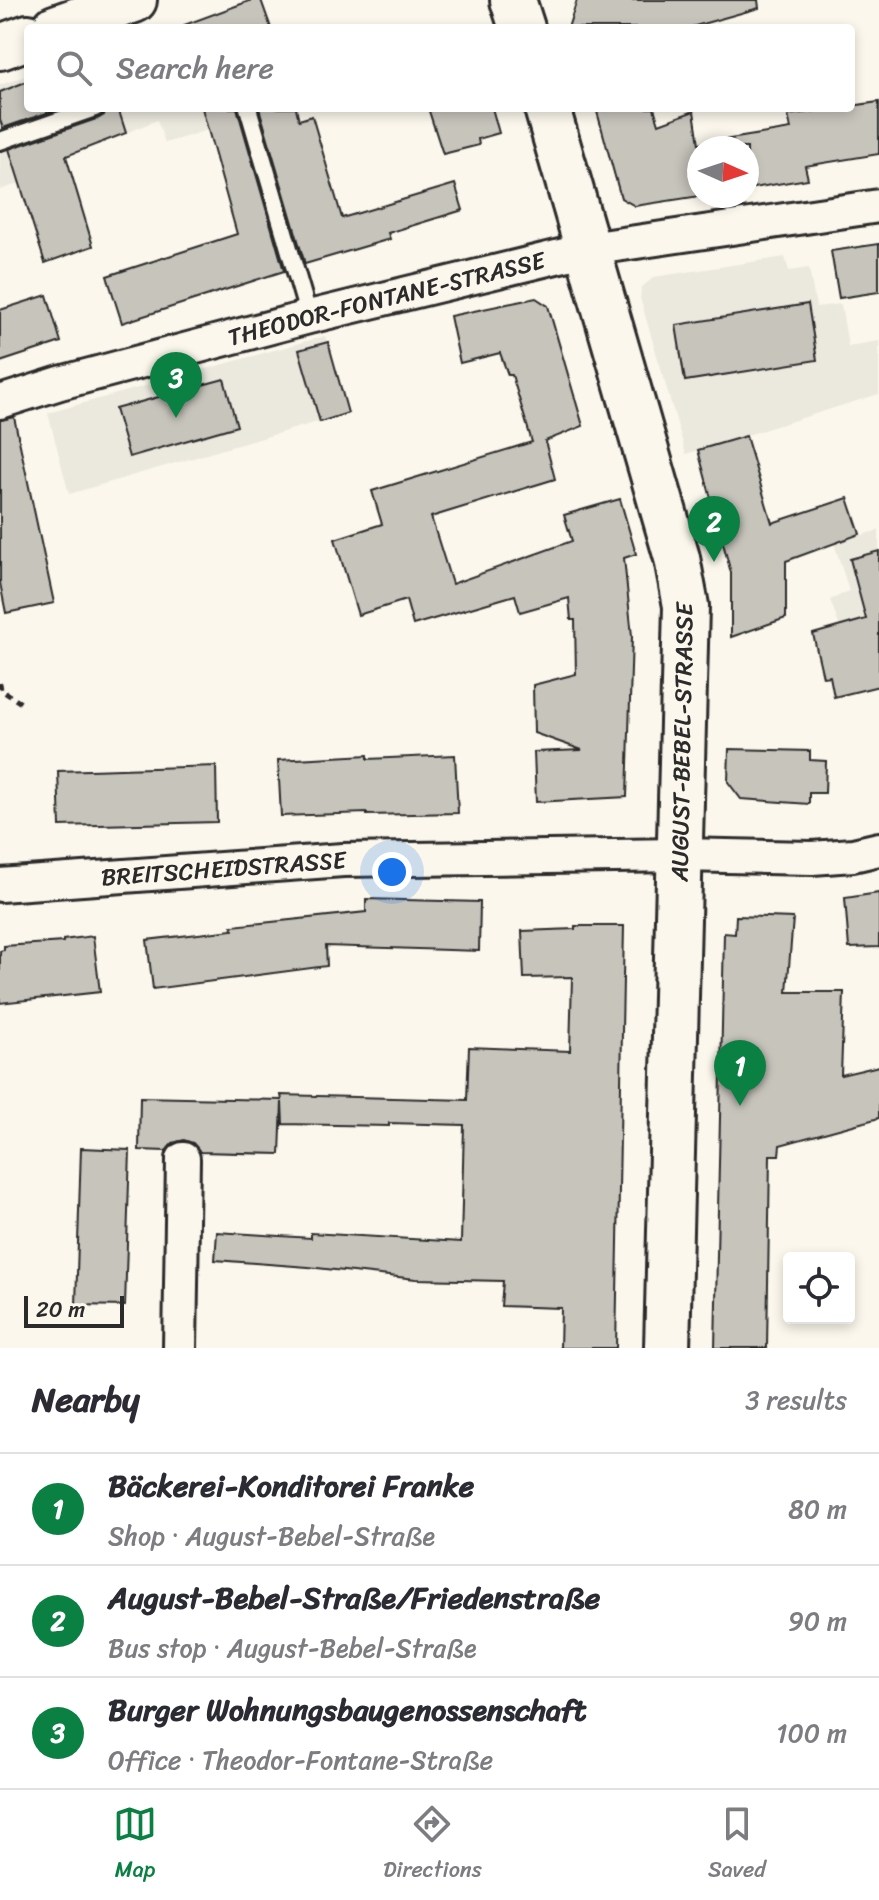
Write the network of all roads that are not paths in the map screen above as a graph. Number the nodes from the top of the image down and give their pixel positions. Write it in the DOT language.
graph roads {
  1 [pos="134,0"];
  2 [pos="513,0"];
  3 [pos="66,24"];
  4 [pos="521,24"];
  5 [pos="24,38"];
  6 [pos="0,47"];
  7 [pos="83,112"];
  8 [pos="249,112"];
  9 [pos="548,112"];
  10 [pos="0,141"];
  11 [pos="879,206"];
  12 [pos="589,249"];
  13 [pos="309,317"];
  14 [pos="0,402"];
  15 [pos="879,849"];
  16 [pos="680,855"];
  17 [pos="0,885"];
  18 [pos="183,1159"];
  19 [pos="180,1348"];
  20 [pos="667,1348"];
  1 -- 3 [label="street"];
  2 -- 4 [label="street"];
  5 -- 6 [label="street"];
  7 -- 10 [label="lane"];
  8 -- 13 [label="lane"];
  9 -- 12 [label="street, AUGUST-BEBEL-STRASSE"];
  11 -- 12 [label="street, THEODOR-FONTANE-STRASSE"];
  12 -- 13 [label="street, THEODOR-FONTANE-STRASSE"];
  12 -- 16 [label="street, AUGUST-BEBEL-STRASSE"];
  13 -- 14 [label="street, THEODOR-FONTANE-STRASSE"];
  15 -- 16 [label="street, BREITSCHEIDSTRASSE"];
  16 -- 17 [label="street, BREITSCHEIDSTRASSE"];
  16 -- 20 [label="street, AUGUST-BEBEL-STRASSE"];
  18 -- 19 [label="street"];
}
